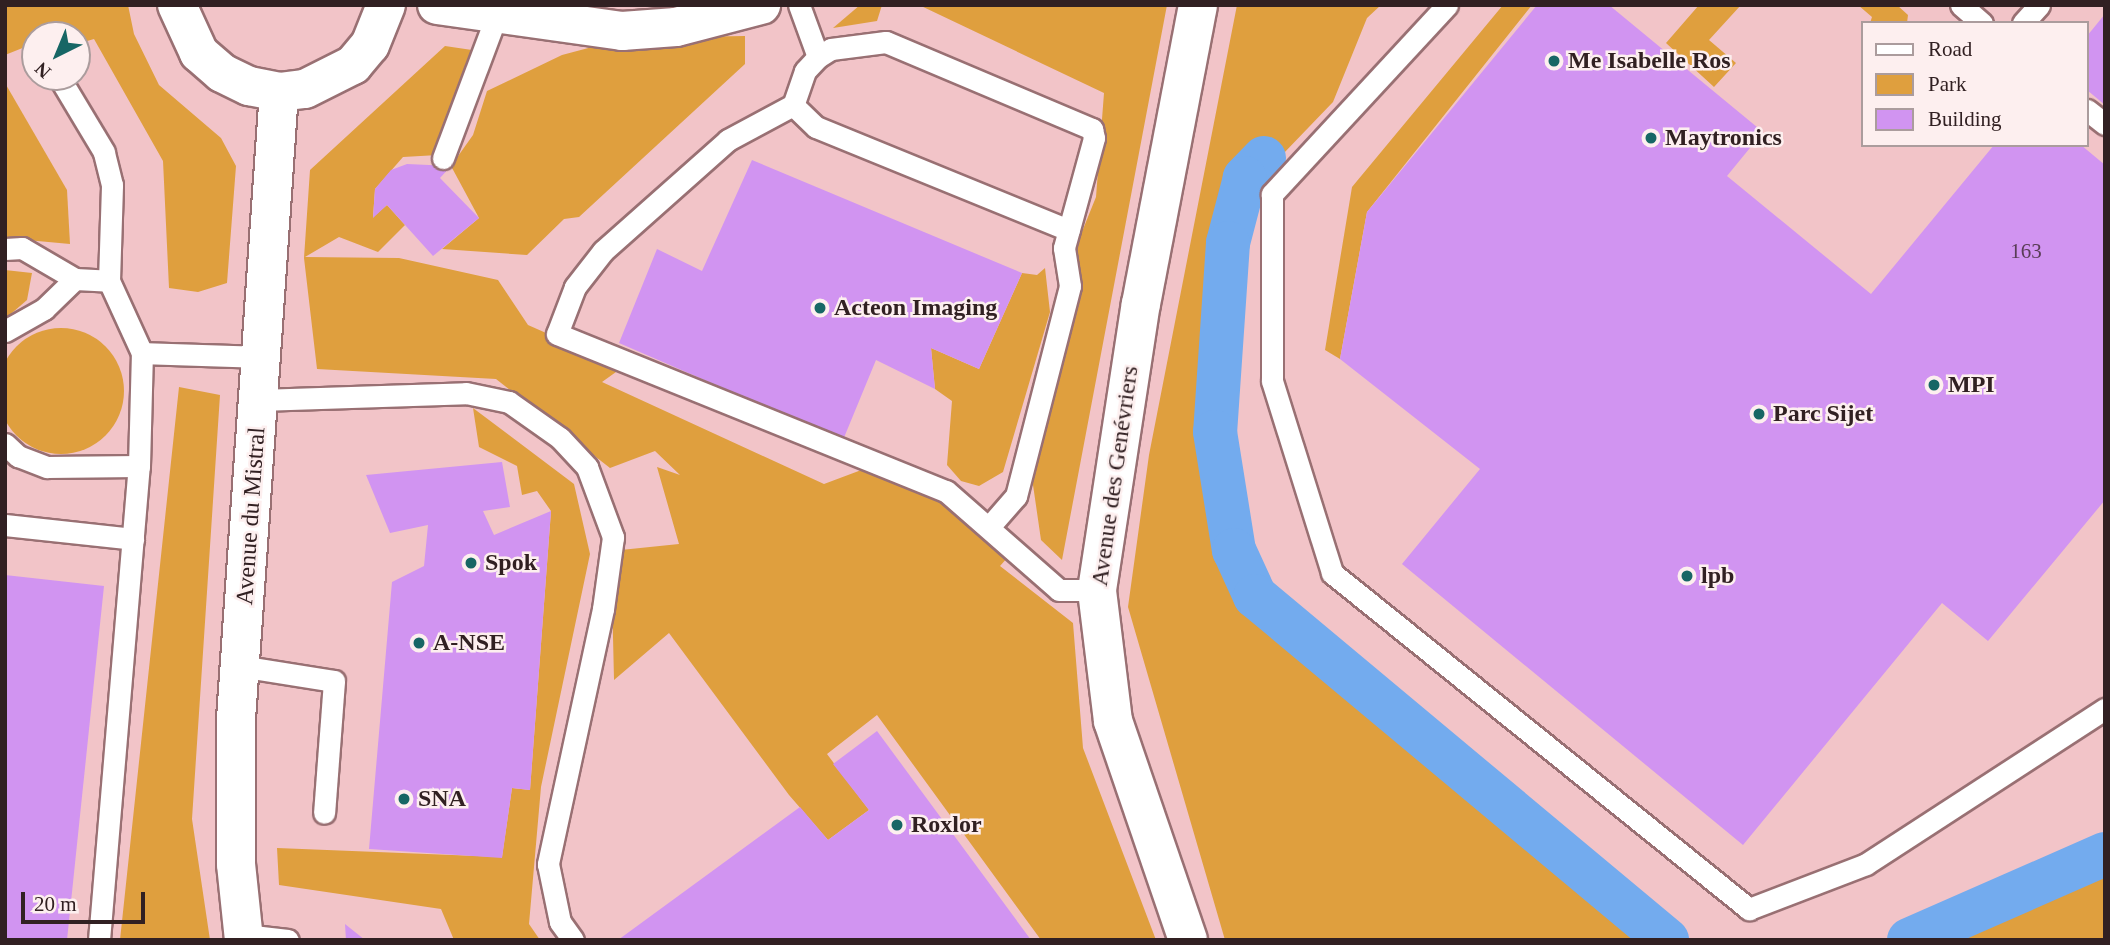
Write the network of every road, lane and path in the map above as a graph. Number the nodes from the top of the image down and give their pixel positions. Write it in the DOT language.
graph roads {
  1 [pos="177,5"];
  2 [pos="386,5"];
  3 [pos="437,5"];
  4 [pos="761,5"];
  5 [pos="799,5"];
  6 [pos="1198,5"];
  7 [pos="1447,5"];
  8 [pos="1961,5"];
  9 [pos="2039,5"];
  10 [pos="496,17"];
  11 [pos="1980,21"];
  12 [pos="2025,21"];
  13 [pos="818,57"];
  14 [pos="67,91"];
  15 [pos="279,92"];
  16 [pos="793,105"];
  17 [pos="2089,112"];
  18 [pos="2105,124"];
  19 [pos="443,158"];
  20 [pos="1069,230"];
  21 [pos="5,249"];
  22 [pos="75,279"];
  23 [pos="109,281"];
  24 [pos="5,331"];
  25 [pos="142,353"];
  26 [pos="261,357"];
  27 [pos="259,400"];
  28 [pos="5,444"];
  29 [pos="139,466"];
  30 [pos="5,525"];
  31 [pos="989,527"];
  32 [pos="133,539"];
  33 [pos="1097,590"];
  34 [pos="240,666"];
  35 [pos="2105,709"];
  36 [pos="324,813"];
  37 [pos="244,937"];
  38 [pos="99,940"];
  39 [pos="288,940"];
  40 [pos="573,940"];
  41 [pos="1188,940"];
  1 -- 15 [label="street"];
  2 -- 15 [label="street"];
  3 -- 10 [label="street"];
  4 -- 10 [label="street"];
  5 -- 13 [label="lane"];
  6 -- 33 [label="street, Avenue des Genévriers"];
  7 -- 35 [label="lane"];
  8 -- 11 [label="lane"];
  9 -- 12 [label="lane"];
  10 -- 19 [label="lane"];
  13 -- 16 [label="lane"];
  13 -- 20 [label="lane"];
  14 -- 23 [label="lane"];
  15 -- 26 [label="street, Avenue du Mistral"];
  16 -- 20 [label="lane"];
  16 -- 31 [label="lane"];
  17 -- 18 [label="lane"];
  20 -- 31 [label="lane"];
  21 -- 22 [label="lane"];
  22 -- 23 [label="lane"];
  22 -- 24 [label="lane"];
  23 -- 25 [label="lane"];
  25 -- 26 [label="lane"];
  25 -- 29 [label="lane"];
  26 -- 27 [label="street, Avenue du Mistral"];
  27 -- 34 [label="street, Avenue du Mistral"];
  27 -- 40 [label="lane"];
  28 -- 29 [label="lane"];
  29 -- 32 [label="lane"];
  30 -- 32 [label="lane"];
  31 -- 33 [label="lane"];
  32 -- 38 [label="lane"];
  33 -- 41 [label="street, Avenue des Genévriers"];
  34 -- 36 [label="lane"];
  34 -- 37 [label="street, Avenue du Mistral"];
  37 -- 39 [label="lane"];
}
